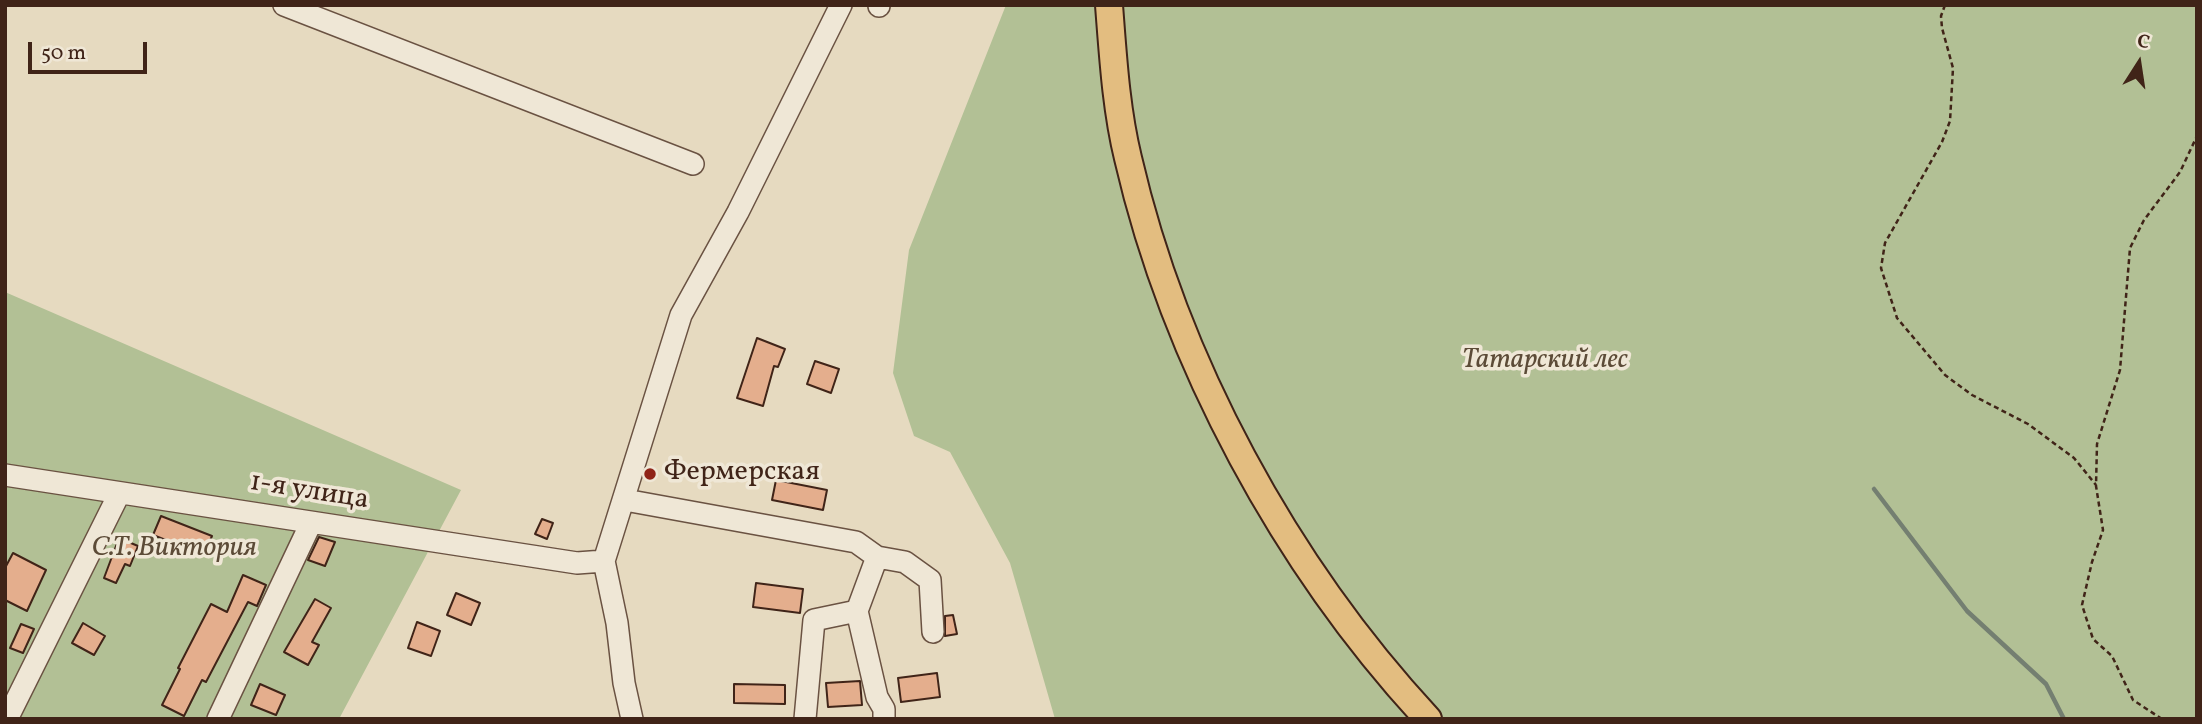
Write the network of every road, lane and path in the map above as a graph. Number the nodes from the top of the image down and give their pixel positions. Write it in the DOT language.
graph roads {
  1 [pos="284,5"];
  2 [pos="841,5"];
  3 [pos="1108,5"];
  4 [pos="1945,5"];
  5 [pos="2197,136"];
  6 [pos="693,164"];
  7 [pos="5,475"];
  8 [pos="2096,486"];
  9 [pos="119,494"];
  10 [pos="625,500"];
  11 [pos="311,523"];
  12 [pos="877,557"];
  13 [pos="604,561"];
  14 [pos="857,611"];
  15 [pos="933,632"];
  16 [pos="7,719"];
  17 [pos="218,719"];
  18 [pos="632,719"];
  19 [pos="805,719"];
  20 [pos="884,719"];
  21 [pos="1429,719"];
  22 [pos="2162,719"];
  1 -- 6 [label="street"];
  2 -- 10 [label="street"];
  3 -- 21 [label="main road"];
  4 -- 8 [label="path"];
  5 -- 8 [label="path"];
  7 -- 9 [label="street, 1-я улица"];
  8 -- 22 [label="path"];
  9 -- 11 [label="street, 1-я улица"];
  9 -- 16 [label="street"];
  10 -- 12 [label="street"];
  10 -- 13 [label="street"];
  11 -- 13 [label="street, 1-я улица"];
  11 -- 17 [label="street"];
  12 -- 14 [label="street"];
  12 -- 15 [label="street"];
  13 -- 18 [label="street"];
  14 -- 19 [label="street"];
  14 -- 20 [label="street"];
}
